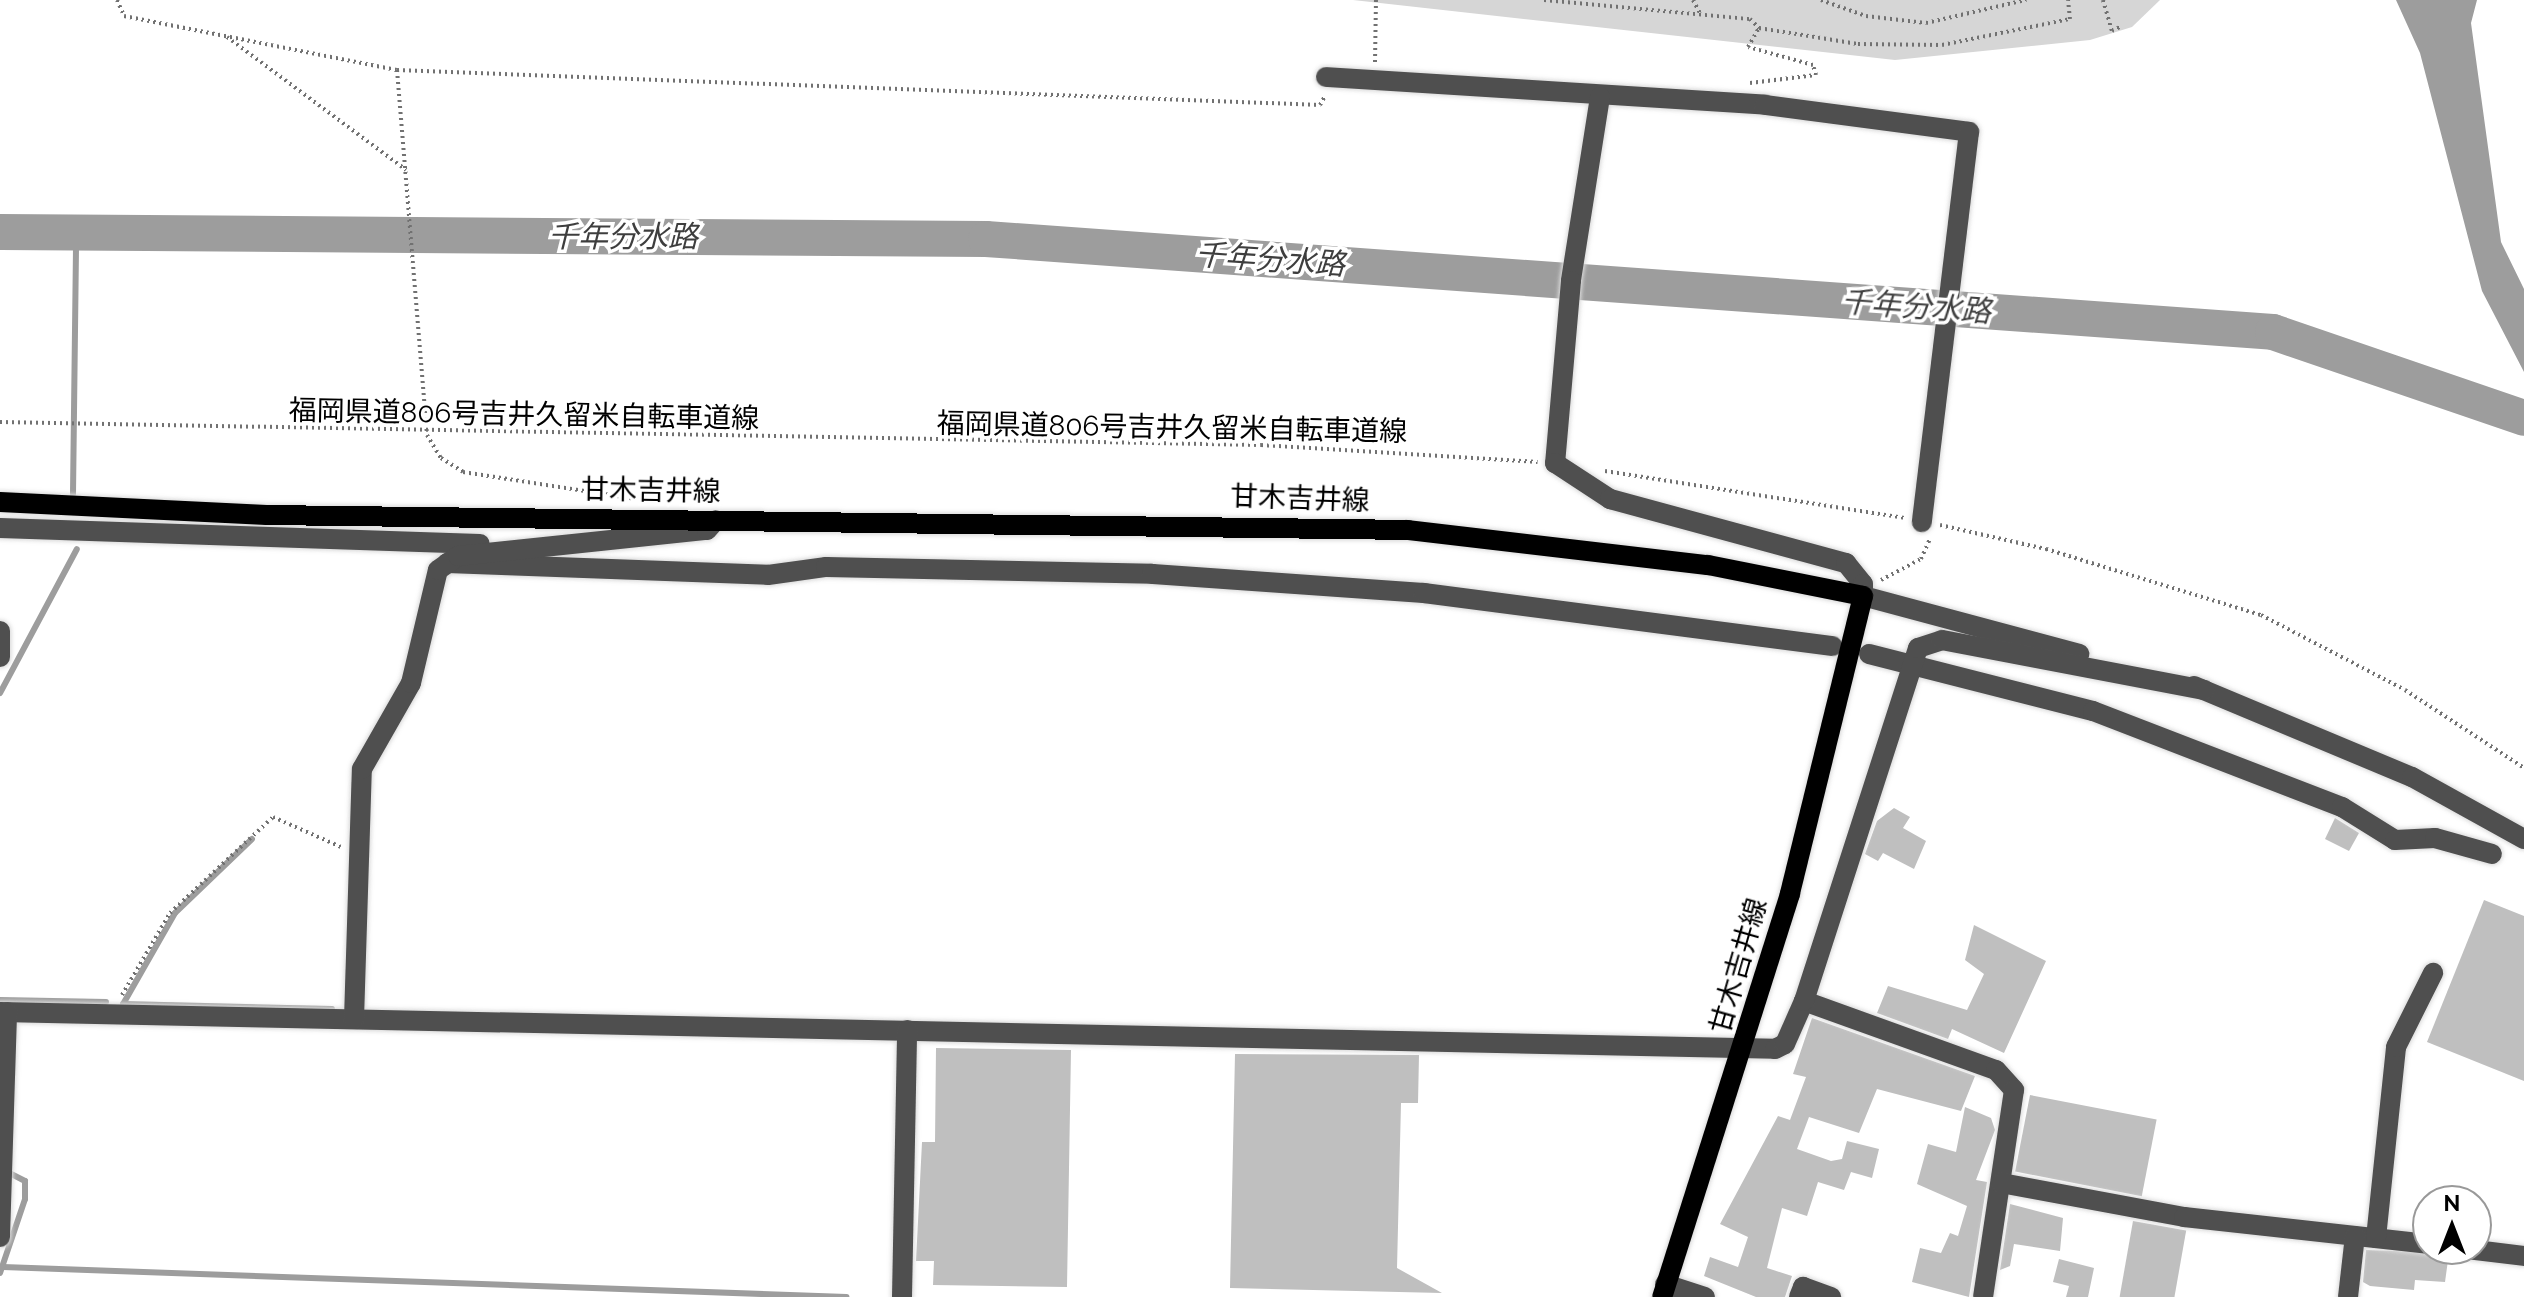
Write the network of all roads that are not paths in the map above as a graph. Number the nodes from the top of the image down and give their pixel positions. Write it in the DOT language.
graph roads {
  1 [pos="1331,78"];
  2 [pos="1600,97"];
  3 [pos="0,502"];
  4 [pos="716,520"];
  5 [pos="1930,523"];
  6 [pos="0,528"];
  7 [pos="520,550"];
  8 [pos="447,563"];
  9 [pos="1863,590"];
  10 [pos="0,631"];
  11 [pos="1833,646"];
  12 [pos="1869,654"];
  13 [pos="0,657"];
  14 [pos="1912,662"];
  15 [pos="2204,690"];
  16 [pos="2524,839"];
  17 [pos="2492,854"];
  18 [pos="2433,973"];
  19 [pos="1804,1001"];
  20 [pos="4,1012"];
  21 [pos="354,1019"];
  22 [pos="907,1030"];
  23 [pos="1745,1049"];
  24 [pos="2001,1183"];
  25 [pos="2355,1236"];
  26 [pos="0,1237"];
  27 [pos="2376,1238"];
  28 [pos="2412,1242"];
  29 [pos="2492,1252"];
  30 [pos="2524,1256"];
  31 [pos="1664,1291"];
  32 [pos="901,1292"];
  33 [pos="1705,1297"];
  34 [pos="1799,1297"];
  35 [pos="1831,1297"];
  36 [pos="1983,1297"];
  37 [pos="2348,1297"];
  1 -- 2 [label="street"];
  2 -- 5 [label="street"];
  2 -- 9 [label="street"];
  3 -- 4 [label="main road, 甘木吉井線"];
  4 -- 7 [label="street"];
  4 -- 9 [label="main road, 甘木吉井線"];
  6 -- 7 [label="street"];
  7 -- 8 [label="street"];
  8 -- 11 [label="street"];
  8 -- 21 [label="street"];
  9 -- 15 [label="street"];
  9 -- 23 [label="main road, 甘木吉井線"];
  10 -- 13 [label="street"];
  12 -- 14 [label="street"];
  14 -- 15 [label="street"];
  14 -- 17 [label="street"];
  14 -- 19 [label="street"];
  15 -- 16 [label="street"];
  18 -- 27 [label="street"];
  19 -- 23 [label="street"];
  19 -- 24 [label="street"];
  20 -- 21 [label="street"];
  20 -- 26 [label="street"];
  21 -- 22 [label="street"];
  22 -- 23 [label="street"];
  22 -- 32 [label="street"];
  23 -- 31 [label="main road, 甘木吉井線"];
  24 -- 25 [label="street"];
  24 -- 36 [label="street"];
  25 -- 27 [label="street"];
  25 -- 37 [label="street"];
  27 -- 28 [label="street"];
  29 -- 30 [label="street"];
  31 -- 33 [label="street"];
  34 -- 35 [label="street"];
}
